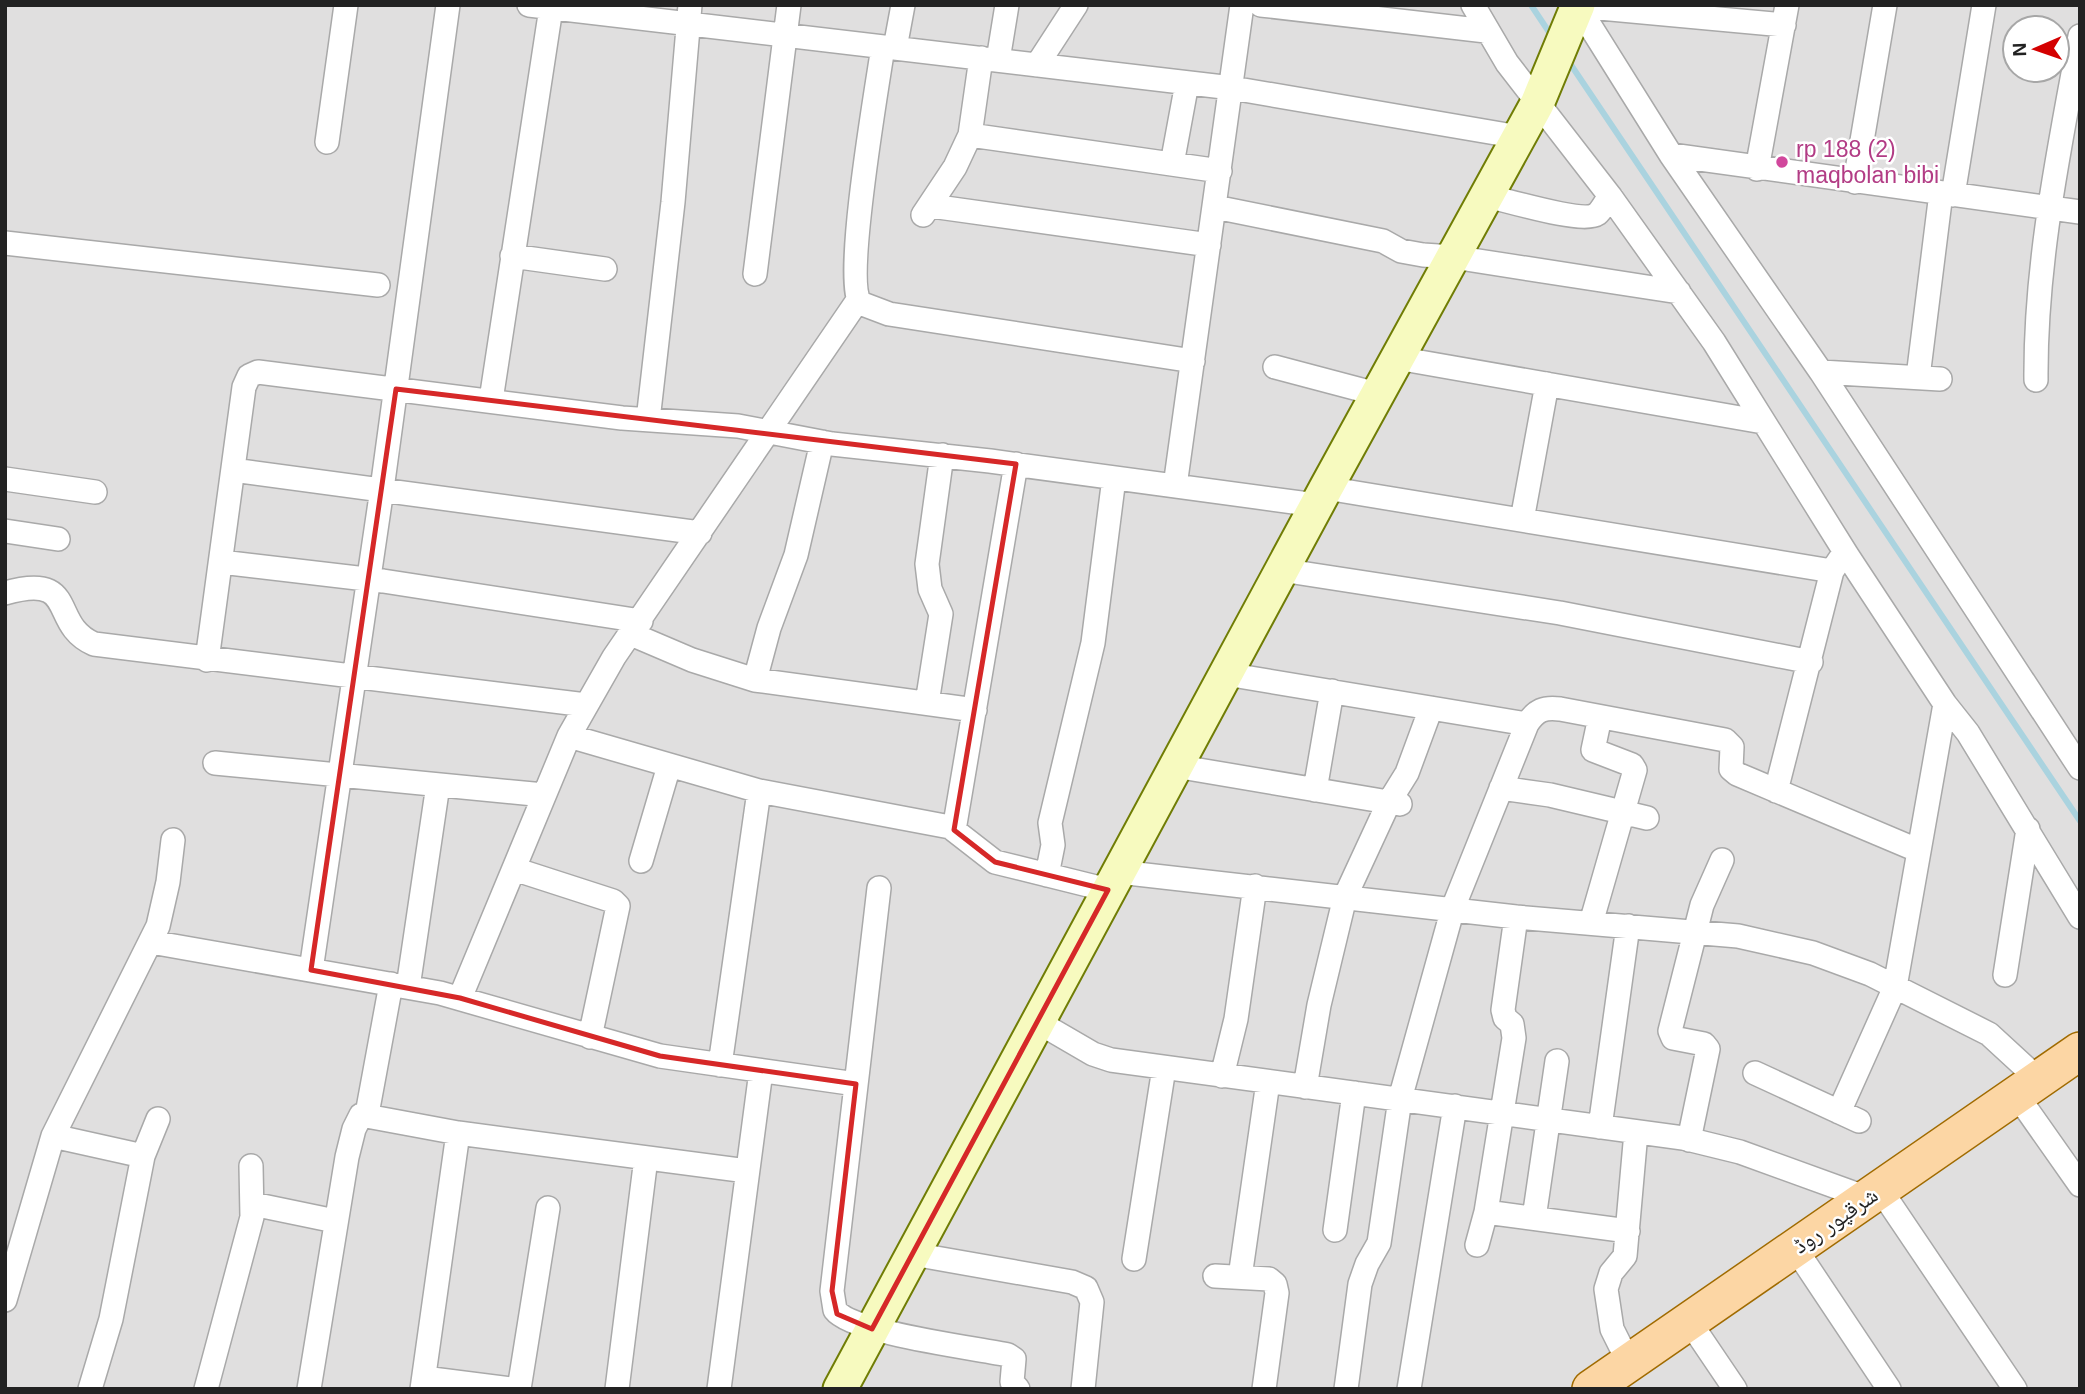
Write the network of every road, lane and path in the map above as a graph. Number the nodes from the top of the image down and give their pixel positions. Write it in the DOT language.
graph roads {
  1 [pos="345,5"];
  2 [pos="448,5"];
  3 [pos="789,5"];
  4 [pos="903,5"];
  5 [pos="1007,5"];
  6 [pos="1076,5"];
  7 [pos="1242,5"];
  8 [pos="1261,5"];
  9 [pos="1473,5"];
  10 [pos="1578,5"];
  11 [pos="1885,5"];
  12 [pos="1984,5"];
  13 [pos="540,7"];
  14 [pos="590,9"];
  15 [pos="688,15"];
  16 [pos="1786,15"];
  17 [pos="1486,31"];
  18 [pos="784,35"];
  19 [pos="2080,36"];
  20 [pos="889,48"];
  21 [pos="990,59"];
  22 [pos="1037,65"];
  23 [pos="1187,83"];
  24 [pos="1231,88"];
  25 [pos="1539,97"];
  26 [pos="970,135"];
  27 [pos="1519,136"];
  28 [pos="327,142"];
  29 [pos="1671,155"];
  30 [pos="1172,164"];
  31 [pos="1757,169"];
  32 [pos="1220,171"];
  33 [pos="1855,182"];
  34 [pos="1947,194"];
  35 [pos="1487,196"];
  36 [pos="1610,196"];
  37 [pos="1214,207"];
  38 [pos="2049,208"];
  39 [pos="2080,212"];
  40 [pos="5,243"];
  41 [pos="1209,244"];
  42 [pos="512,256"];
  43 [pos="1453,257"];
  44 [pos="605,269"];
  45 [pos="755,274"];
  46 [pos="378,285"];
  47 [pos="1679,292"];
  48 [pos="858,300"];
  49 [pos="1397,358"];
  50 [pos="1193,361"];
  51 [pos="1275,368"];
  52 [pos="1821,372"];
  53 [pos="2036,380"];
  54 [pos="1547,384"];
  55 [pos="396,389"];
  56 [pos="1377,394"];
  57 [pos="491,400"];
  58 [pos="648,420"];
  59 [pos="1763,422"];
  60 [pos="769,430"];
  61 [pos="822,442"];
  62 [pos="942,455"];
  63 [pos="1016,464"];
  64 [pos="233,470"];
  65 [pos="1114,478"];
  66 [pos="5,479"];
  67 [pos="1175,486"];
  68 [pos="382,489"];
  69 [pos="95,492"];
  70 [pos="1321,496"];
  71 [pos="1522,520"];
  72 [pos="5,531"];
  73 [pos="700,533"];
  74 [pos="58,539"];
  75 [pos="221,562"];
  76 [pos="1839,563"];
  77 [pos="1281,570"];
  78 [pos="368,580"];
  79 [pos="5,593"];
  80 [pos="636,627"];
  81 [pos="207,660"];
  82 [pos="1811,662"];
  83 [pos="1226,674"];
  84 [pos="354,677"];
  85 [pos="755,680"];
  86 [pos="1332,691"];
  87 [pos="928,703"];
  88 [pos="1945,704"];
  89 [pos="586,705"];
  90 [pos="1431,708"];
  91 [pos="975,710"];
  92 [pos="1600,717"];
  93 [pos="1527,724"];
  94 [pos="569,736"];
  95 [pos="215,763"];
  96 [pos="669,766"];
  97 [pos="1175,766"];
  98 [pos="2080,768"];
  99 [pos="340,775"];
  100 [pos="438,785"];
  101 [pos="1502,788"];
  102 [pos="1315,790"];
  103 [pos="759,791"];
  104 [pos="1776,791"];
  105 [pos="544,795"];
  106 [pos="1395,803"];
  107 [pos="1636,815"];
  108 [pos="2028,829"];
  109 [pos="954,830"];
  110 [pos="173,840"];
  111 [pos="1917,850"];
  112 [pos="1722,860"];
  113 [pos="641,861"];
  114 [pos="514,869"];
  115 [pos="1047,875"];
  116 [pos="1114,881"];
  117 [pos="1255,886"];
  118 [pos="879,888"];
  119 [pos="1345,897"];
  120 [pos="1453,908"];
  121 [pos="1516,917"];
  122 [pos="2080,917"];
  123 [pos="1591,923"];
  124 [pos="1628,926"];
  125 [pos="1694,934"];
  126 [pos="151,942"];
  127 [pos="311,970"];
  128 [pos="2005,975"];
  129 [pos="400,986"];
  130 [pos="1895,987"];
  131 [pos="460,998"];
  132 [pos="1038,1022"];
  133 [pos="590,1037"];
  134 [pos="2080,1051"];
  135 [pos="1557,1062"];
  136 [pos="720,1065"];
  137 [pos="1164,1068"];
  138 [pos="761,1071"];
  139 [pos="1755,1073"];
  140 [pos="1222,1076"];
  141 [pos="2080,1077"];
  142 [pos="1268,1082"];
  143 [pos="856,1084"];
  144 [pos="1306,1087"];
  145 [pos="1354,1093"];
  146 [pos="2028,1095"];
  147 [pos="1400,1099"];
  148 [pos="1455,1106"];
  149 [pos="1502,1113"];
  150 [pos="367,1114"];
  151 [pos="158,1119"];
  152 [pos="1549,1119"];
  153 [pos="1600,1127"];
  154 [pos="1636,1132"];
  155 [pos="458,1133"];
  156 [pos="53,1136"];
  157 [pos="1689,1140"];
  158 [pos="143,1156"];
  159 [pos="646,1158"];
  160 [pos="251,1166"];
  161 [pos="747,1171"];
  162 [pos="2080,1185"];
  163 [pos="1880,1198"];
  164 [pos="253,1204"];
  165 [pos="548,1208"];
  166 [pos="1486,1212"];
  167 [pos="1534,1219"];
  168 [pos="335,1220"];
  169 [pos="1335,1230"];
  170 [pos="1628,1231"];
  171 [pos="1477,1245"];
  172 [pos="912,1254"];
  173 [pos="1801,1257"];
  174 [pos="1134,1259"];
  175 [pos="1215,1276"];
  176 [pos="1240,1277"];
  177 [pos="5,1300"];
  178 [pos="872,1329"];
  179 [pos="1695,1330"];
  180 [pos="1630,1376"];
  181 [pos="423,1383"];
  182 [pos="90,1389"];
  183 [pos="206,1389"];
  184 [pos="309,1389"];
  185 [pos="511,1389"];
  186 [pos="519,1389"];
  187 [pos="617,1389"];
  188 [pos="719,1389"];
  189 [pos="840,1389"];
  190 [pos="1017,1389"];
  191 [pos="1083,1389"];
  192 [pos="1264,1389"];
  193 [pos="1346,1389"];
  194 [pos="1409,1389"];
  195 [pos="1591,1389"];
  196 [pos="1735,1389"];
  197 [pos="1889,1389"];
  198 [pos="2015,1389"];
  1 -- 28 [label="street"];
  2 -- 55 [label="street"];
  3 -- 18 [label="street"];
  4 -- 20 [label="street"];
  5 -- 21 [label="street"];
  6 -- 22 [label="street"];
  7 -- 24 [label="street"];
  8 -- 17 [label="street"];
  9 -- 17 [label="street"];
  10 -- 16 [label="street"];
  10 -- 25 [label="street"];
  10 -- 29 [label="street"];
  11 -- 33 [label="street"];
  12 -- 34 [label="street"];
  13 -- 14 [label="street"];
  13 -- 42 [label="street"];
  14 -- 15 [label="street"];
  15 -- 18 [label="street"];
  15 -- 58 [label="street"];
  16 -- 31 [label="street"];
  17 -- 25 [label="street"];
  18 -- 20 [label="street"];
  18 -- 45 [label="street"];
  19 -- 38 [label="street"];
  20 -- 21 [label="street"];
  20 -- 48 [label="street"];
  21 -- 22 [label="street"];
  21 -- 26 [label="street"];
  22 -- 23 [label="street"];
  23 -- 24 [label="street"];
  23 -- 30 [label="street"];
  24 -- 27 [label="street"];
  24 -- 32 [label="street"];
  25 -- 27 [label="street"];
  25 -- 36 [label="street"];
  26 -- 30 [label="street"];
  26 -- 41 [label="street"];
  27 -- 35 [label="street"];
  29 -- 31 [label="street"];
  29 -- 52 [label="street"];
  30 -- 32 [label="street"];
  31 -- 33 [label="street"];
  32 -- 37 [label="street"];
  33 -- 34 [label="street"];
  34 -- 38 [label="street"];
  34 -- 52 [label="street"];
  35 -- 36 [label="street"];
  35 -- 43 [label="street"];
  36 -- 47 [label="street"];
  37 -- 41 [label="street"];
  37 -- 43 [label="street"];
  38 -- 39 [label="street"];
  38 -- 53 [label="street"];
  40 -- 46 [label="street"];
  41 -- 50 [label="street"];
  42 -- 44 [label="street"];
  42 -- 57 [label="street"];
  43 -- 47 [label="street"];
  43 -- 49 [label="street"];
  47 -- 59 [label="street"];
  48 -- 50 [label="street"];
  48 -- 60 [label="street"];
  49 -- 54 [label="street"];
  49 -- 56 [label="street"];
  50 -- 67 [label="street"];
  51 -- 56 [label="street"];
  52 -- 98 [label="street"];
  54 -- 59 [label="street"];
  54 -- 71 [label="street"];
  55 -- 57 [label="street"];
  55 -- 64 [label="street"];
  55 -- 68 [label="street"];
  56 -- 70 [label="street"];
  57 -- 58 [label="street"];
  58 -- 60 [label="street"];
  59 -- 76 [label="street"];
  60 -- 61 [label="street"];
  60 -- 73 [label="street"];
  61 -- 62 [label="street"];
  61 -- 85 [label="street"];
  62 -- 63 [label="street"];
  62 -- 87 [label="street"];
  63 -- 65 [label="street"];
  63 -- 91 [label="street"];
  64 -- 68 [label="street"];
  64 -- 75 [label="street"];
  65 -- 67 [label="street"];
  65 -- 115 [label="street"];
  66 -- 69 [label="street"];
  67 -- 70 [label="street"];
  68 -- 73 [label="street"];
  68 -- 78 [label="street"];
  70 -- 71 [label="street"];
  70 -- 77 [label="street"];
  71 -- 76 [label="street"];
  72 -- 74 [label="street"];
  73 -- 80 [label="street"];
  75 -- 78 [label="street"];
  75 -- 81 [label="street"];
  76 -- 82 [label="street"];
  76 -- 88 [label="street"];
  77 -- 82 [label="street"];
  77 -- 83 [label="street"];
  78 -- 80 [label="street"];
  78 -- 84 [label="street"];
  79 -- 81 [label="street"];
  80 -- 85 [label="street"];
  80 -- 89 [label="street"];
  81 -- 84 [label="street"];
  82 -- 104 [label="street"];
  83 -- 86 [label="street"];
  83 -- 97 [label="street"];
  84 -- 89 [label="street"];
  84 -- 99 [label="street"];
  85 -- 87 [label="street"];
  86 -- 90 [label="street"];
  86 -- 102 [label="street"];
  87 -- 91 [label="street"];
  88 -- 108 [label="street"];
  88 -- 111 [label="street"];
  89 -- 94 [label="street"];
  90 -- 93 [label="street"];
  90 -- 106 [label="street"];
  91 -- 109 [label="street"];
  92 -- 93 [label="street"];
  92 -- 104 [label="street"];
  92 -- 107 [label="street"];
  93 -- 101 [label="street"];
  94 -- 96 [label="street"];
  94 -- 105 [label="street"];
  95 -- 99 [label="street"];
  96 -- 103 [label="street"];
  96 -- 113 [label="street"];
  97 -- 102 [label="street"];
  97 -- 116 [label="street"];
  99 -- 100 [label="street"];
  99 -- 127 [label="street"];
  100 -- 105 [label="street"];
  100 -- 129 [label="street"];
  101 -- 107 [label="street"];
  101 -- 120 [label="street"];
  102 -- 106 [label="street"];
  103 -- 109 [label="street"];
  103 -- 136 [label="street"];
  104 -- 111 [label="street"];
  105 -- 114 [label="street"];
  106 -- 119 [label="street"];
  107 -- 123 [label="street"];
  108 -- 122 [label="street"];
  108 -- 128 [label="street"];
  109 -- 115 [label="street"];
  110 -- 126 [label="street"];
  111 -- 130 [label="street"];
  112 -- 125 [label="street"];
  114 -- 131 [label="street"];
  114 -- 133 [label="street"];
  115 -- 116 [label="street"];
  116 -- 117 [label="street"];
  116 -- 132 [label="street"];
  117 -- 119 [label="street"];
  117 -- 140 [label="street"];
  118 -- 143 [label="street"];
  119 -- 120 [label="street"];
  119 -- 144 [label="street"];
  120 -- 121 [label="street"];
  120 -- 147 [label="street"];
  121 -- 123 [label="street"];
  121 -- 149 [label="street"];
  123 -- 124 [label="street"];
  124 -- 125 [label="street"];
  124 -- 153 [label="street"];
  125 -- 130 [label="street"];
  125 -- 157 [label="street"];
  126 -- 127 [label="street"];
  126 -- 156 [label="street"];
  127 -- 129 [label="street"];
  129 -- 131 [label="street"];
  129 -- 150 [label="street"];
  130 -- 139 [label="street"];
  130 -- 146 [label="street"];
  131 -- 133 [label="street"];
  132 -- 137 [label="street"];
  132 -- 172 [label="street"];
  133 -- 136 [label="street"];
  134 -- 146 [label="main road, شرقپور روڈ"];
  135 -- 152 [label="street"];
  136 -- 138 [label="street"];
  137 -- 140 [label="street"];
  137 -- 174 [label="street"];
  138 -- 143 [label="street"];
  138 -- 161 [label="street"];
  140 -- 142 [label="street"];
  141 -- 146 [label="main road, شرقپور روڈ"];
  142 -- 144 [label="street"];
  142 -- 176 [label="street"];
  143 -- 178 [label="street"];
  144 -- 145 [label="street"];
  145 -- 147 [label="street"];
  145 -- 169 [label="street"];
  146 -- 162 [label="street"];
  146 -- 163 [label="main road, شرقپور روڈ"];
  147 -- 148 [label="street"];
  147 -- 193 [label="street"];
  148 -- 149 [label="street"];
  148 -- 194 [label="street"];
  149 -- 152 [label="street"];
  149 -- 166 [label="street"];
  150 -- 155 [label="street"];
  150 -- 168 [label="street"];
  151 -- 158 [label="street"];
  152 -- 153 [label="street"];
  152 -- 167 [label="street"];
  153 -- 154 [label="street"];
  154 -- 157 [label="street"];
  154 -- 170 [label="street"];
  155 -- 159 [label="street"];
  155 -- 181 [label="street"];
  156 -- 158 [label="street"];
  156 -- 177 [label="street"];
  157 -- 163 [label="street"];
  158 -- 182 [label="street"];
  159 -- 161 [label="street"];
  159 -- 187 [label="street"];
  160 -- 164 [label="street"];
  161 -- 188 [label="street"];
  163 -- 173 [label="main road, شرقپور روڈ"];
  163 -- 198 [label="street"];
  164 -- 168 [label="street"];
  164 -- 183 [label="street"];
  165 -- 186 [label="street"];
  166 -- 167 [label="street"];
  166 -- 171 [label="street"];
  167 -- 170 [label="street"];
  168 -- 184 [label="street"];
  170 -- 180 [label="street"];
  172 -- 178 [label="street"];
  172 -- 191 [label="street"];
  173 -- 179 [label="main road, شرقپور روڈ"];
  173 -- 197 [label="street"];
  175 -- 176 [label="street"];
  176 -- 192 [label="street"];
  178 -- 189 [label="street"];
  178 -- 190 [label="street"];
  179 -- 180 [label="main road, شرقپور روڈ"];
  179 -- 196 [label="street"];
  180 -- 195 [label="main road, شرقپور روڈ"];
  181 -- 185 [label="street"];
}
